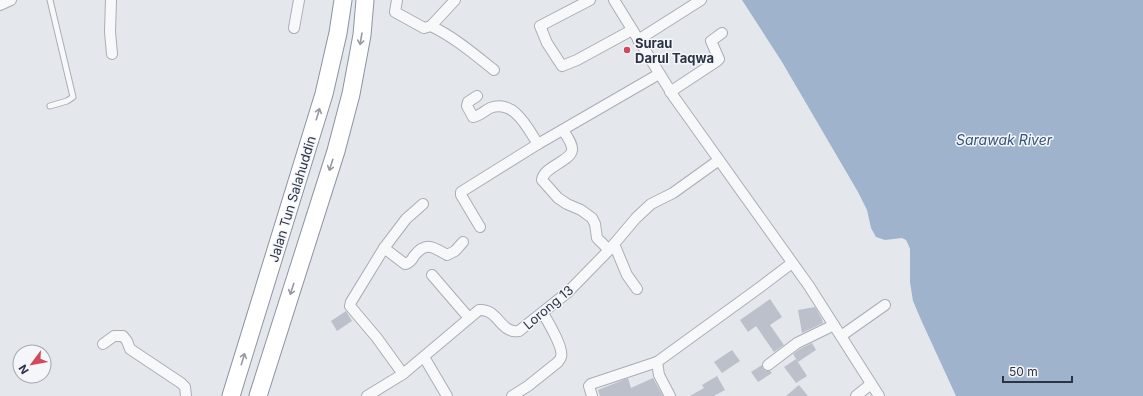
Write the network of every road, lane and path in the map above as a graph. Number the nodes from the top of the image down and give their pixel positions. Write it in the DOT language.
graph roads {
  1 [pos="11,0"];
  2 [pos="50,0"];
  3 [pos="111,0"];
  4 [pos="299,0"];
  5 [pos="343,0"];
  6 [pos="364,0"];
  7 [pos="397,0"];
  8 [pos="455,0"];
  9 [pos="590,0"];
  10 [pos="614,0"];
  11 [pos="701,0"];
  12 [pos="0,5"];
  13 [pos="431,26"];
  14 [pos="294,28"];
  15 [pos="632,30"];
  16 [pos="722,33"];
  17 [pos="638,40"];
  18 [pos="112,54"];
  19 [pos="494,70"];
  20 [pos="659,74"];
  21 [pos="670,92"];
  22 [pos="477,96"];
  23 [pos="50,106"];
  24 [pos="563,130"];
  25 [pos="538,144"];
  26 [pos="718,160"];
  27 [pos="423,204"];
  28 [pos="480,227"];
  29 [pos="463,242"];
  30 [pos="612,247"];
  31 [pos="384,248"];
  32 [pos="792,263"];
  33 [pos="432,276"];
  34 [pos="637,289"];
  35 [pos="885,305"];
  36 [pos="543,313"];
  37 [pos="469,318"];
  38 [pos="834,325"];
  39 [pos="841,336"];
  40 [pos="103,344"];
  41 [pos="424,357"];
  42 [pos="657,362"];
  43 [pos="768,365"];
  44 [pos="403,374"];
  45 [pos="872,384"];
  46 [pos="186,396"];
  47 [pos="231,396"];
  48 [pos="258,396"];
  49 [pos="367,396"];
  50 [pos="447,396"];
  51 [pos="512,396"];
  52 [pos="592,396"];
  53 [pos="670,396"];
  54 [pos="856,396"];
  55 [pos="879,396"];
  1 -- 12 [label="street"];
  2 -- 23 [label="lane"];
  3 -- 18 [label="street"];
  4 -- 14 [label="street"];
  47 -- 5 [label="highway, Jalan Tun Salahuddin, one-way"];
  6 -- 48 [label="highway, Jalan Tun Salahuddin, one-way"];
  7 -- 13 [label="street"];
  8 -- 13 [label="street"];
  9 -- 15 [label="street"];
  10 -- 15 [label="street"];
  11 -- 17 [label="street"];
  13 -- 19 [label="street"];
  15 -- 17 [label="street"];
  16 -- 21 [label="street"];
  17 -- 20 [label="street"];
  20 -- 21 [label="street"];
  20 -- 24 [label="street"];
  21 -- 26 [label="street"];
  22 -- 25 [label="street"];
  24 -- 25 [label="street"];
  24 -- 30 [label="street"];
  25 -- 28 [label="street"];
  26 -- 30 [label="street, Lorong 13"];
  26 -- 32 [label="street"];
  27 -- 31 [label="street"];
  29 -- 31 [label="street"];
  30 -- 34 [label="street"];
  30 -- 36 [label="street, Lorong 13"];
  31 -- 44 [label="street"];
  32 -- 38 [label="street"];
  32 -- 42 [label="street"];
  33 -- 37 [label="street"];
  35 -- 39 [label="street"];
  36 -- 37 [label="street, Lorong 13"];
  36 -- 51 [label="street"];
  37 -- 41 [label="street, Lorong 13"];
  38 -- 39 [label="street"];
  38 -- 43 [label="street"];
  39 -- 45 [label="street"];
  40 -- 46 [label="street"];
  41 -- 44 [label="street, Lorong 13"];
  41 -- 50 [label="street"];
  42 -- 52 [label="street"];
  42 -- 53 [label="street"];
  44 -- 49 [label="street, Lorong 13"];
  45 -- 54 [label="street"];
  45 -- 55 [label="street"];
}
